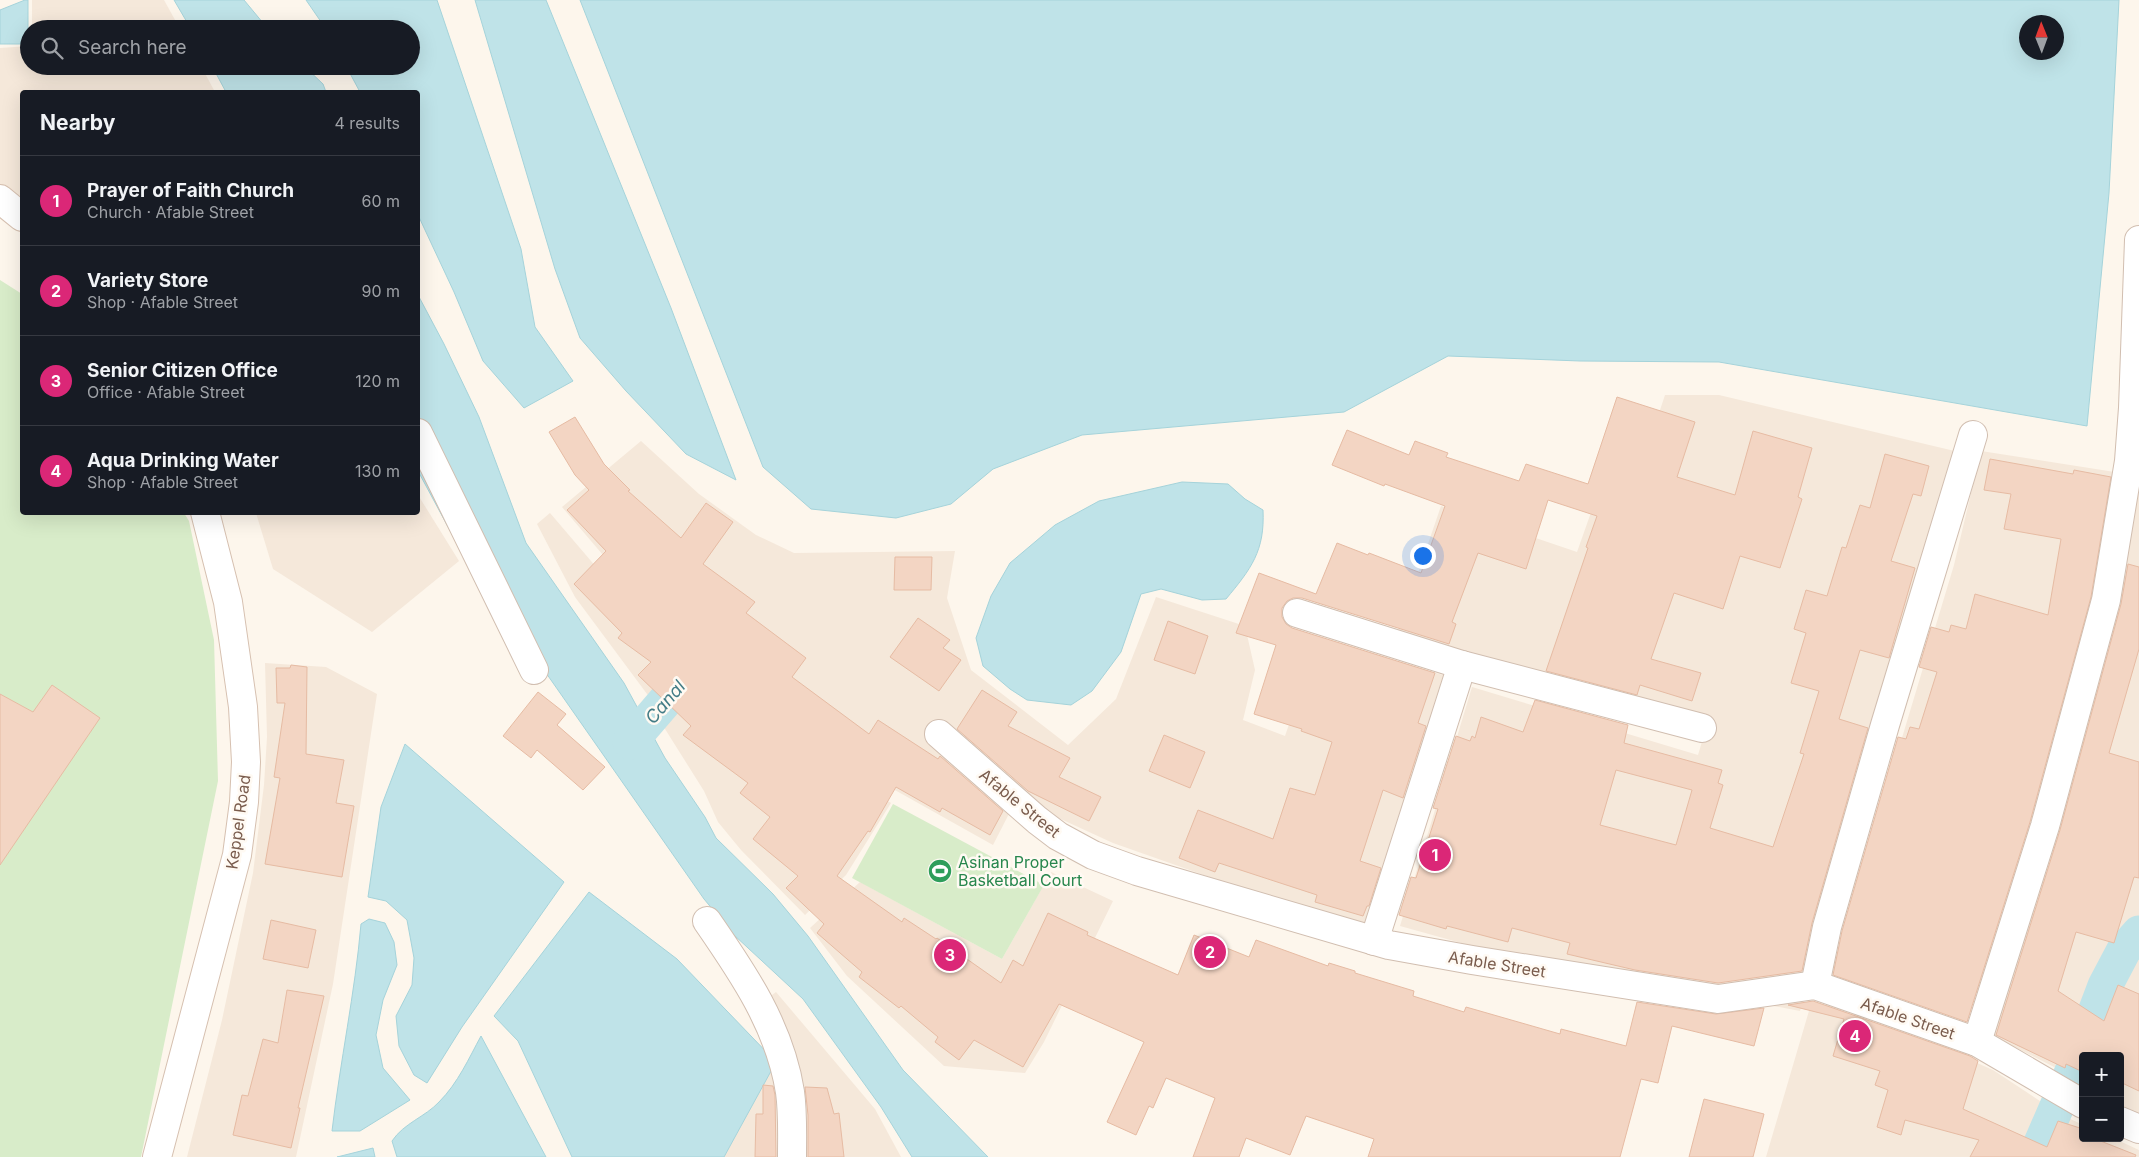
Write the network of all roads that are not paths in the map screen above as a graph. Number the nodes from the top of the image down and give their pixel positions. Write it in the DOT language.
graph roads {
  1 [pos="0,199"];
  2 [pos="20,215"];
  3 [pos="2139,240"];
  4 [pos="1973,435"];
  5 [pos="420,438"];
  6 [pos="205,515"];
  7 [pos="1297,614"];
  8 [pos="1462,665"];
  9 [pos="534,670"];
  10 [pos="1702,728"];
  11 [pos="939,734"];
  12 [pos="707,920"];
  13 [pos="1374,941"];
  14 [pos="1815,986"];
  15 [pos="1977,1042"];
  16 [pos="2079,1102"];
  17 [pos="2124,1123"];
  18 [pos="2139,1129"];
  19 [pos="157,1157"];
  20 [pos="792,1157"];
  1 -- 2 [label="street"];
  3 -- 15 [label="street"];
  4 -- 14 [label="street"];
  5 -- 9 [label="street"];
  6 -- 19 [label="street, Keppel Road"];
  7 -- 8 [label="street"];
  8 -- 10 [label="street"];
  8 -- 13 [label="street"];
  11 -- 13 [label="street, Afable Street"];
  12 -- 20 [label="street"];
  13 -- 14 [label="street, Afable Street"];
  14 -- 15 [label="street, Afable Street"];
  15 -- 16 [label="street, Afable Street"];
  17 -- 18 [label="street"];
}
